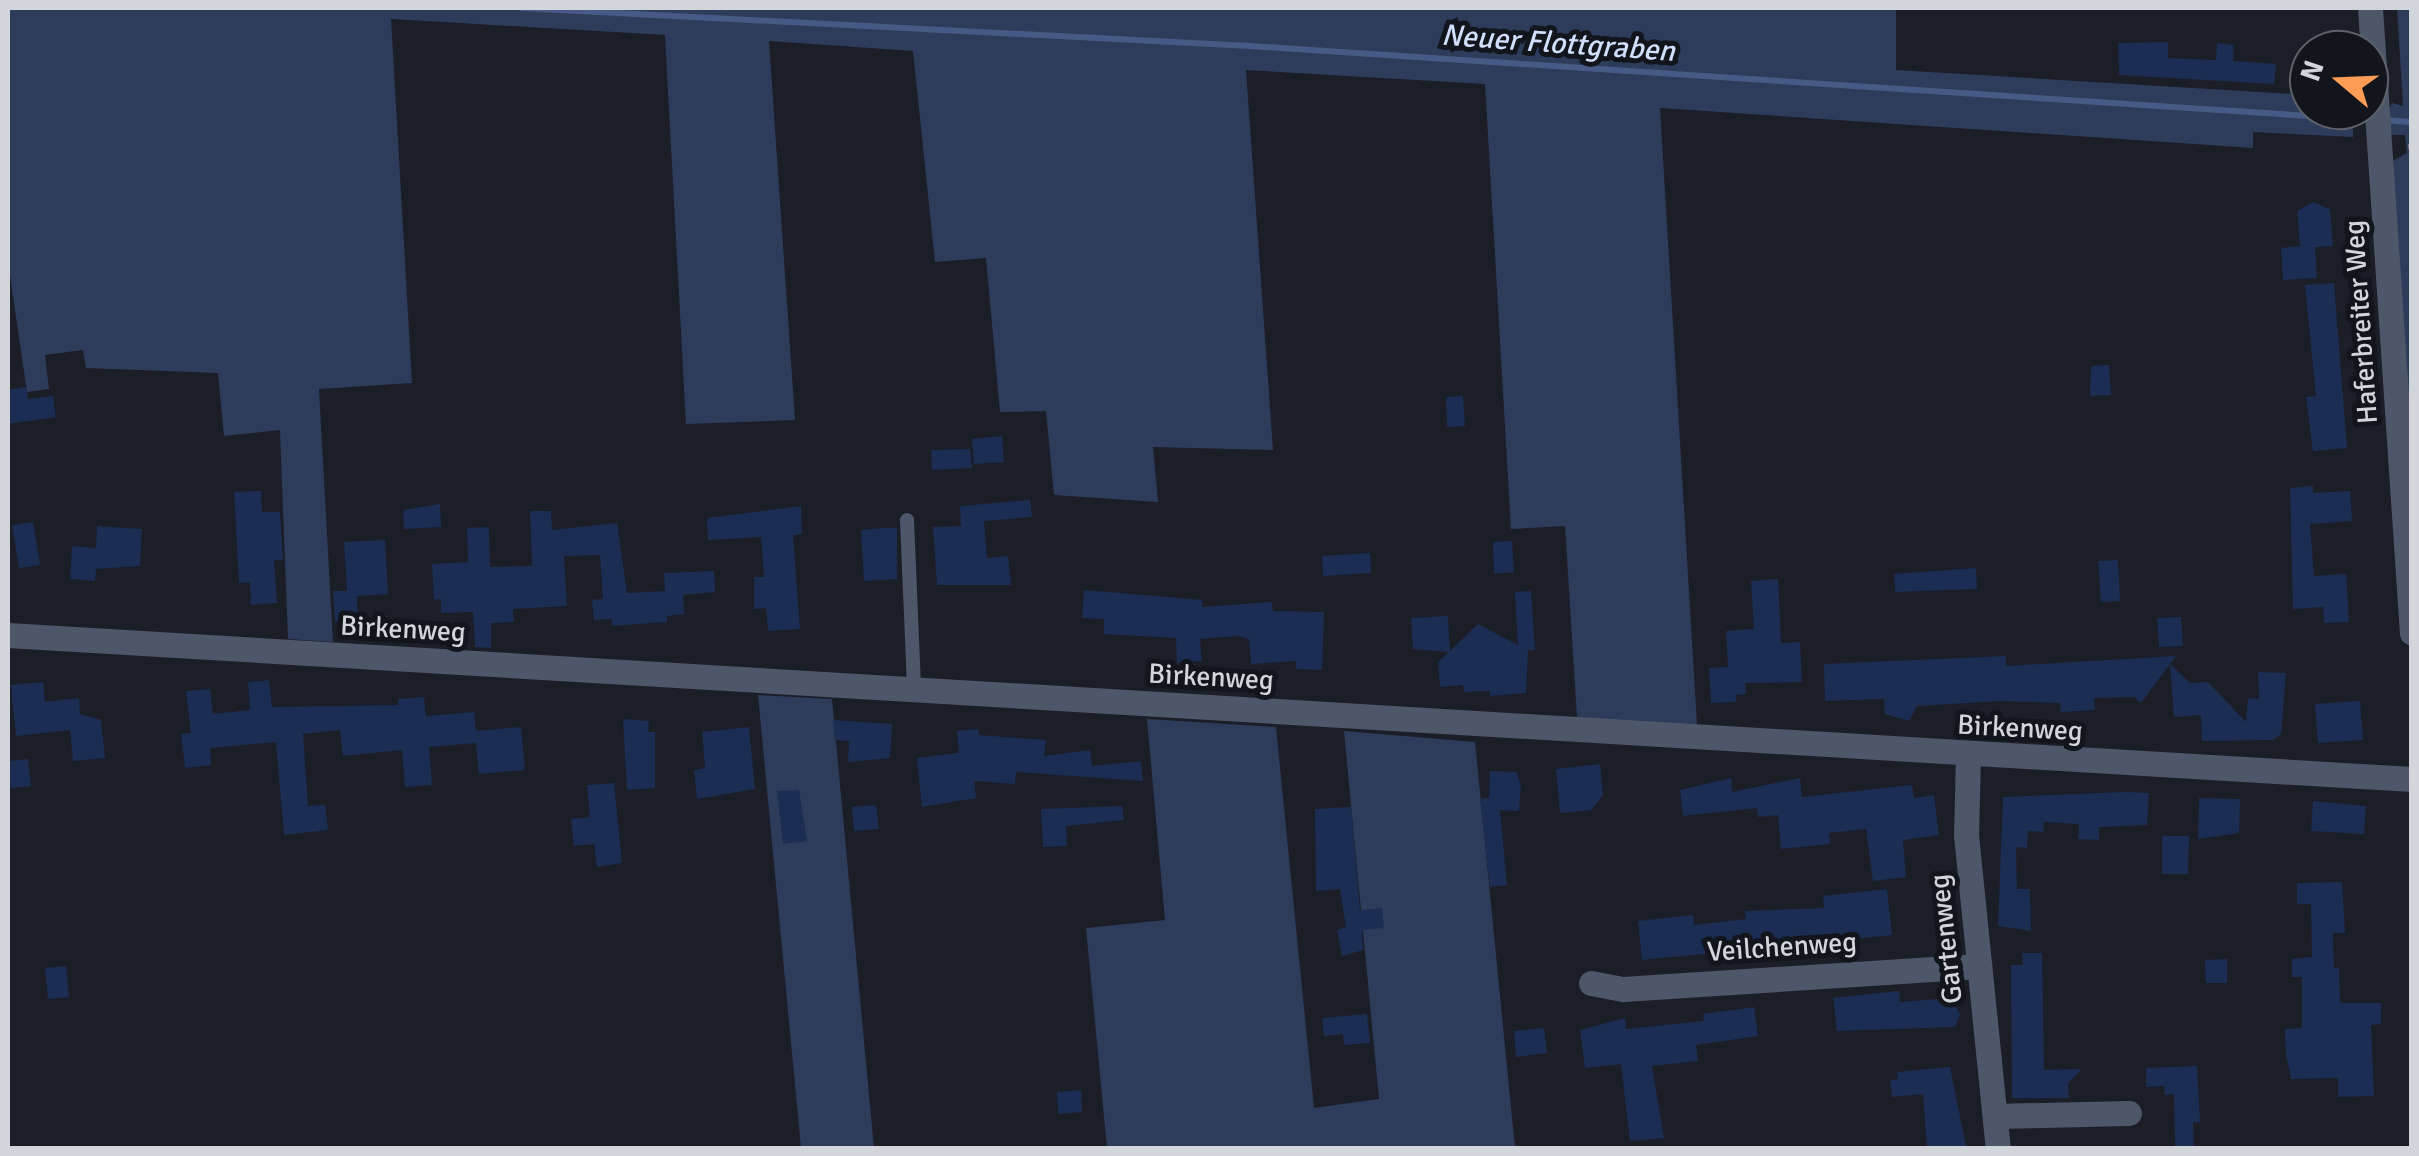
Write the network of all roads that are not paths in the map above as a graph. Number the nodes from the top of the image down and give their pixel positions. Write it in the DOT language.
graph roads {
  1 [pos="2370,8"];
  2 [pos="907,520"];
  3 [pos="2412,633"];
  4 [pos="8,635"];
  5 [pos="914,690"];
  6 [pos="1968,755"];
  7 [pos="2412,778"];
  8 [pos="1979,966"];
  9 [pos="1590,983"];
  10 [pos="2129,1112"];
  11 [pos="1995,1116"];
  12 [pos="1998,1148"];
  1 -- 3 [label="street, Haferbreiter Weg"];
  2 -- 5 [label="lane"];
  4 -- 5 [label="street, Birkenweg"];
  5 -- 6 [label="street, Birkenweg"];
  6 -- 7 [label="street, Birkenweg"];
  6 -- 8 [label="street, Gartenweg"];
  8 -- 9 [label="street, Veilchenweg"];
  8 -- 11 [label="street, Gartenweg"];
  10 -- 11 [label="street"];
  11 -- 12 [label="street, Gartenweg"];
}
